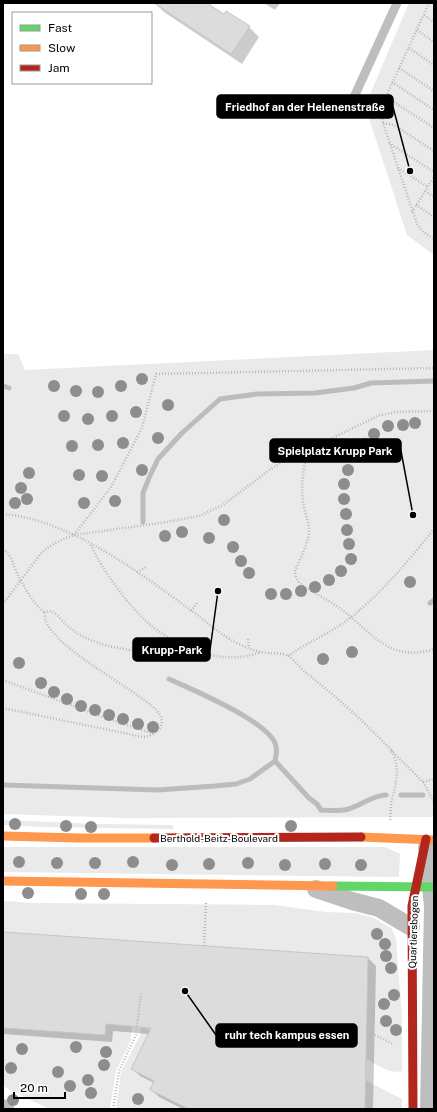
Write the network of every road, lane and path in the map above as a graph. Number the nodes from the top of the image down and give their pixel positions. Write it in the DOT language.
graph roads {
  1 [pos="397,3"];
  2 [pos="429,3"];
  3 [pos="424,15"];
  4 [pos="434,22"];
  5 [pos="417,30"];
  6 [pos="434,42"];
  7 [pos="409,48"];
  8 [pos="434,65"];
  9 [pos="399,68"];
  10 [pos="392,82"];
  11 [pos="434,91"];
  12 [pos="386,97"];
  13 [pos="349,108"];
  14 [pos="434,110"];
  15 [pos="383,123"];
  16 [pos="434,128"];
  17 [pos="389,142"];
  18 [pos="434,151"];
  19 [pos="397,167"];
  20 [pos="434,172"];
  21 [pos="434,177"];
  22 [pos="428,187"];
  23 [pos="425,191"];
  24 [pos="434,197"];
  25 [pos="416,205"];
  26 [pos="412,212"];
  27 [pos="434,217"];
  28 [pos="434,239"];
  29 [pos="434,368"];
  30 [pos="434,411"];
  31 [pos="308,450"];
  32 [pos="3,514"];
  33 [pos="434,529"];
  34 [pos="74,535"];
  35 [pos="91,544"];
  36 [pos="3,549"];
  37 [pos="146,567"];
  38 [pos="137,572"];
  39 [pos="21,580"];
  40 [pos="197,603"];
  41 [pos="3,604"];
  42 [pos="191,611"];
  43 [pos="45,613"];
  44 [pos="352,617"];
  45 [pos="248,639"];
  46 [pos="249,648"];
  47 [pos="434,649"];
  48 [pos="261,652"];
  49 [pos="205,654"];
  50 [pos="288,656"];
  51 [pos="3,680"];
  52 [pos="3,708"];
  53 [pos="154,734"];
  54 [pos="391,750"];
  55 [pos="434,779"];
  56 [pos="423,782"];
  57 [pos="434,802"];
  58 [pos="390,817"];
  59 [pos="3,836"];
  60 [pos="430,840"];
  61 [pos="3,881"];
  62 [pos="302,885"];
  63 [pos="427,886"];
  64 [pos="204,908"];
  65 [pos="411,927"];
  66 [pos="434,944"];
  67 [pos="204,946"];
  68 [pos="141,993"];
  69 [pos="367,1031"];
  70 [pos="413,1053"];
  71 [pos="113,1109"];
  72 [pos="413,1109"];
  73 [pos="429,1109"];
  1 -- 13 [label="lane"];
  2 -- 3 [label="path"];
  3 -- 4 [label="path"];
  3 -- 5 [label="path"];
  5 -- 6 [label="path"];
  5 -- 7 [label="path"];
  7 -- 8 [label="path"];
  7 -- 9 [label="path"];
  9 -- 10 [label="path"];
  9 -- 11 [label="path"];
  10 -- 12 [label="path"];
  10 -- 14 [label="path"];
  12 -- 15 [label="path"];
  12 -- 16 [label="path"];
  15 -- 17 [label="path"];
  15 -- 18 [label="path"];
  17 -- 19 [label="path"];
  17 -- 20 [label="path"];
  19 -- 22 [label="path"];
  19 -- 26 [label="path"];
  21 -- 22 [label="path"];
  22 -- 23 [label="path"];
  23 -- 24 [label="path"];
  23 -- 25 [label="path"];
  25 -- 26 [label="path"];
  25 -- 27 [label="path"];
  26 -- 28 [label="path"];
  29 -- 34 [label="path"];
  30 -- 31 [label="path"];
  31 -- 34 [label="path"];
  31 -- 44 [label="path"];
  32 -- 34 [label="path"];
  33 -- 44 [label="path"];
  34 -- 35 [label="path"];
  34 -- 39 [label="path"];
  35 -- 38 [label="path"];
  35 -- 49 [label="path"];
  36 -- 39 [label="path"];
  37 -- 38 [label="path"];
  38 -- 42 [label="path"];
  39 -- 41 [label="path"];
  39 -- 43 [label="path"];
  40 -- 42 [label="path"];
  42 -- 46 [label="path"];
  43 -- 49 [label="path"];
  43 -- 53 [label="path"];
  44 -- 47 [label="path"];
  44 -- 50 [label="path"];
  45 -- 46 [label="path"];
  46 -- 48 [label="path"];
  48 -- 49 [label="path"];
  48 -- 50 [label="path"];
  50 -- 54 [label="path"];
  51 -- 53 [label="path"];
  52 -- 53 [label="path"];
  54 -- 56 [label="path"];
  54 -- 58 [label="path"];
  55 -- 56 [label="path"];
  56 -- 57 [label="path"];
  59 -- 60 [label="main road, Berthold-Beitz-Boulevard"];
  60 -- 63 [label="street, Quartiersbogen"];
  61 -- 62 [label="main road"];
  62 -- 63 [label="main road"];
  62 -- 65 [label="street"];
  63 -- 65 [label="main road, Quartiersbogen"];
  63 -- 66 [label="street, Quartiersbogen"];
  64 -- 67 [label="path"];
  65 -- 70 [label="main road, Quartiersbogen"];
  66 -- 73 [label="street, Quartiersbogen"];
  68 -- 71 [label="path"];
  69 -- 70 [label="path"];
  70 -- 72 [label="main road, Quartiersbogen"];
}
